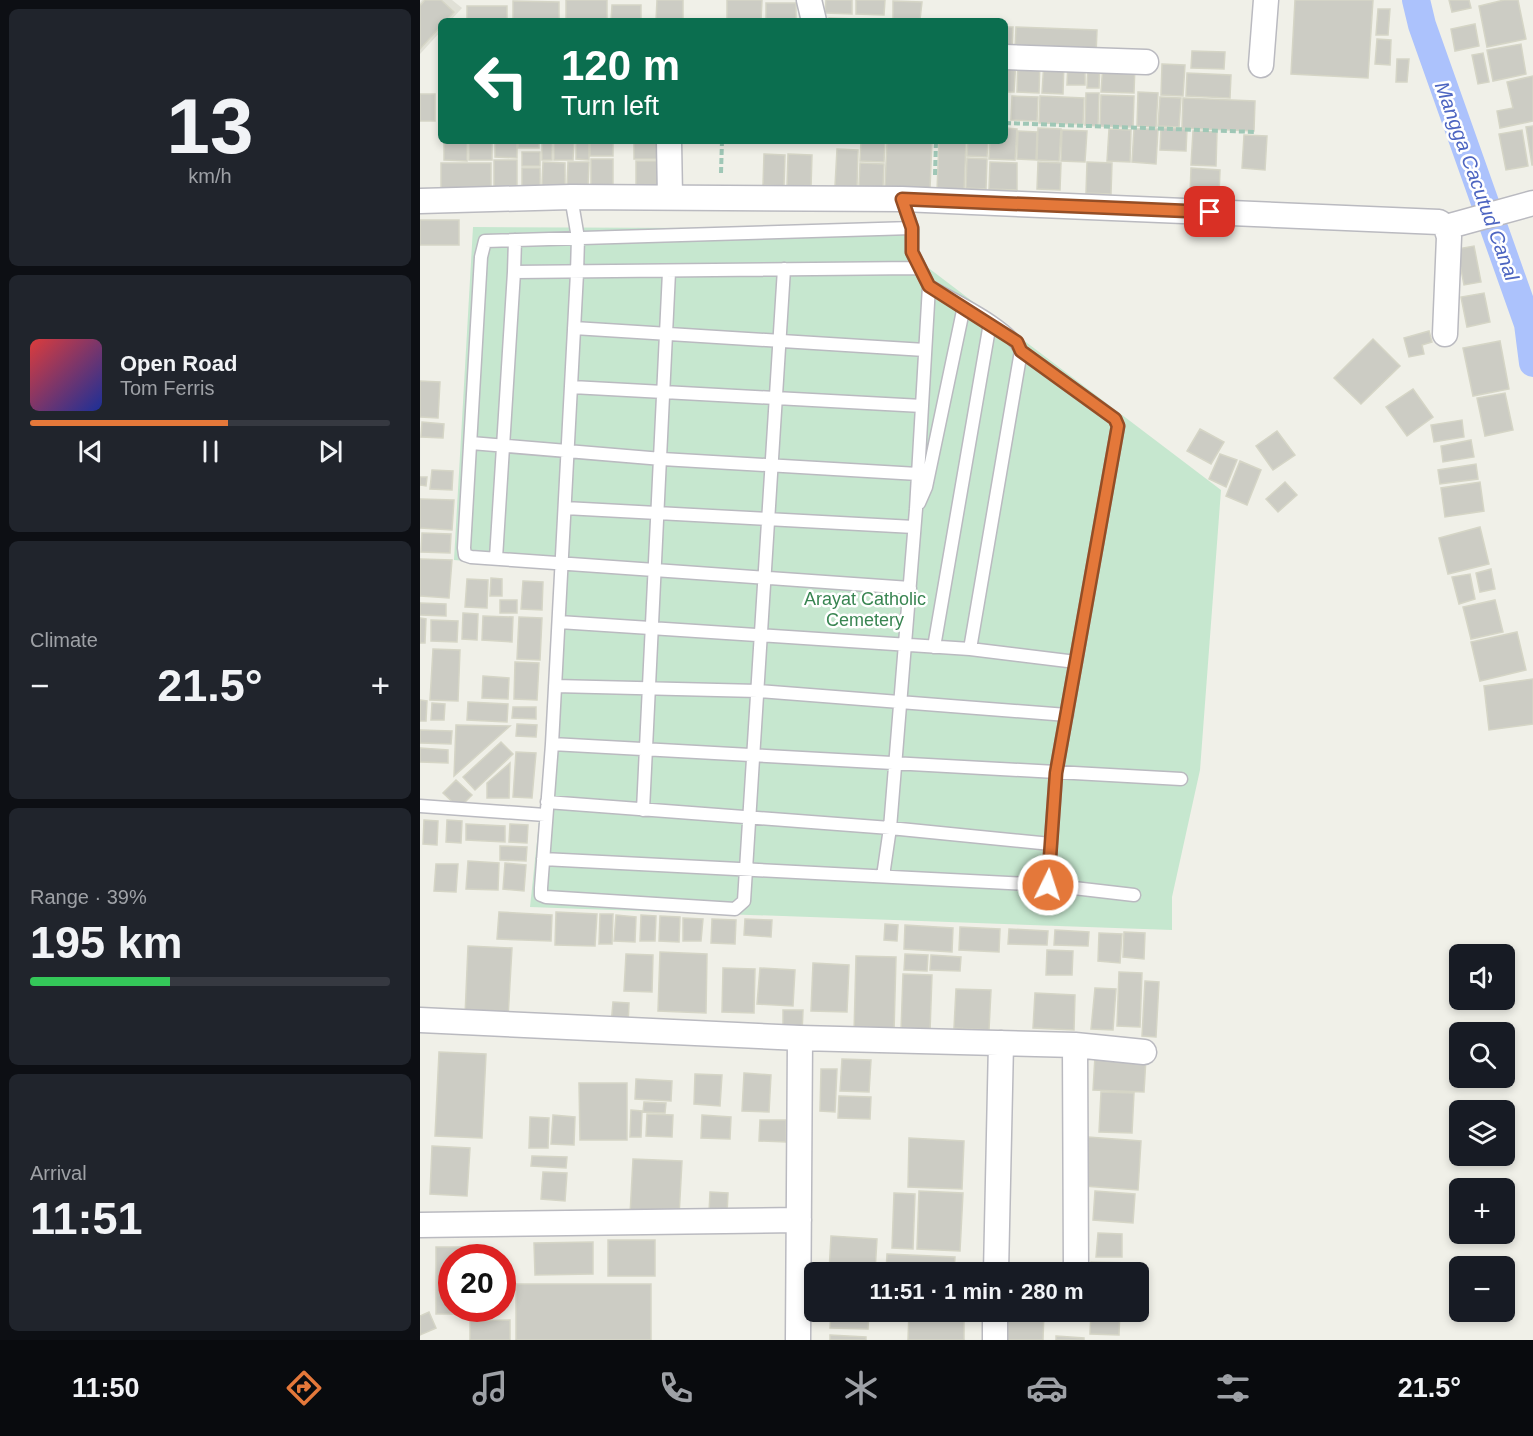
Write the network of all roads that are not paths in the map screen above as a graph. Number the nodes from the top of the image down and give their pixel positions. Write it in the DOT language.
graph roads {
  1 [pos="809,0"];
  2 [pos="1266,0"];
  3 [pos="813,18"];
  4 [pos="1008,57"];
  5 [pos="1146,62"];
  6 [pos="1261,65"];
  7 [pos="669,144"];
  8 [pos="571,197"];
  9 [pos="669,198"];
  10 [pos="902,199"];
  11 [pos="420,201"];
  12 [pos="1533,203"];
  13 [pos="1453,226"];
  14 [pos="912,228"];
  15 [pos="578,238"];
  16 [pos="515,240"];
  17 [pos="918,268"];
  18 [pos="784,269"];
  19 [pos="514,272"];
  20 [pos="669,272"];
  21 [pos="577,273"];
  22 [pos="929,286"];
  23 [pos="964,306"];
  24 [pos="990,322"];
  25 [pos="574,328"];
  26 [pos="1445,334"];
  27 [pos="667,335"];
  28 [pos="779,341"];
  29 [pos="925,350"];
  30 [pos="1021,351"];
  31 [pos="572,387"];
  32 [pos="664,393"];
  33 [pos="775,398"];
  34 [pos="922,406"];
  35 [pos="471,443"];
  36 [pos="504,446"];
  37 [pos="568,450"];
  38 [pos="662,459"];
  39 [pos="770,466"];
  40 [pos="918,474"];
  41 [pos="565,508"];
  42 [pos="916,509"];
  43 [pos="659,514"];
  44 [pos="767,519"];
  45 [pos="914,527"];
  46 [pos="496,558"];
  47 [pos="562,562"];
  48 [pos="656,568"];
  49 [pos="764,577"];
  50 [pos="910,588"];
  51 [pos="559,622"];
  52 [pos="653,627"];
  53 [pos="760,634"];
  54 [pos="905,646"];
  55 [pos="934,647"];
  56 [pos="970,649"];
  57 [pos="1076,662"];
  58 [pos="555,686"];
  59 [pos="649,688"];
  60 [pos="758,691"];
  61 [pos="900,702"];
  62 [pos="1067,715"];
  63 [pos="552,744"];
  64 [pos="646,749"];
  65 [pos="754,755"];
  66 [pos="895,762"];
  67 [pos="1056,773"];
  68 [pos="1181,779"];
  69 [pos="547,802"];
  70 [pos="420,806"];
  71 [pos="643,810"];
  72 [pos="545,815"];
  73 [pos="750,817"];
  74 [pos="890,828"];
  75 [pos="1051,844"];
  76 [pos="543,860"];
  77 [pos="745,868"];
  78 [pos="883,876"];
  79 [pos="1048,885"];
  80 [pos="1134,895"];
  81 [pos="420,1020"];
  82 [pos="800,1038"];
  83 [pos="1001,1043"];
  84 [pos="1075,1045"];
  85 [pos="1144,1052"];
  86 [pos="799,1220"];
  87 [pos="420,1225"];
  88 [pos="996,1262"];
  89 [pos="1076,1262"];
  90 [pos="995,1322"];
  91 [pos="798,1340"];
  92 [pos="995,1340"];
  1 -- 3 [label="street"];
  2 -- 6 [label="street"];
  4 -- 5 [label="street"];
  7 -- 9 [label="street"];
  8 -- 9 [label="street"];
  8 -- 11 [label="street"];
  8 -- 15 [label="lane"];
  9 -- 10 [label="street"];
  10 -- 13 [label="street"];
  10 -- 14 [label="lane"];
  12 -- 13 [label="street"];
  13 -- 26 [label="street"];
  14 -- 15 [label="lane"];
  14 -- 17 [label="lane"];
  15 -- 16 [label="lane"];
  15 -- 21 [label="lane"];
  16 -- 19 [label="lane"];
  16 -- 35 [label="lane"];
  17 -- 18 [label="lane"];
  17 -- 22 [label="lane"];
  18 -- 20 [label="lane"];
  18 -- 28 [label="lane"];
  19 -- 21 [label="lane"];
  19 -- 36 [label="lane"];
  20 -- 21 [label="lane"];
  20 -- 27 [label="lane"];
  21 -- 25 [label="lane"];
  22 -- 23 [label="lane"];
  22 -- 29 [label="lane"];
  23 -- 24 [label="lane"];
  23 -- 42 [label="lane"];
  24 -- 30 [label="lane"];
  24 -- 55 [label="lane"];
  25 -- 27 [label="lane"];
  25 -- 31 [label="lane"];
  27 -- 28 [label="lane"];
  27 -- 32 [label="lane"];
  28 -- 29 [label="lane"];
  28 -- 33 [label="lane"];
  29 -- 34 [label="lane"];
  30 -- 56 [label="lane"];
  30 -- 57 [label="lane"];
  31 -- 32 [label="lane"];
  31 -- 37 [label="lane"];
  32 -- 33 [label="lane"];
  32 -- 38 [label="lane"];
  33 -- 34 [label="lane"];
  33 -- 39 [label="lane"];
  34 -- 40 [label="lane"];
  35 -- 36 [label="lane"];
  35 -- 46 [label="lane"];
  36 -- 37 [label="lane"];
  36 -- 46 [label="lane"];
  37 -- 38 [label="lane"];
  37 -- 41 [label="lane"];
  38 -- 39 [label="lane"];
  38 -- 43 [label="lane"];
  39 -- 40 [label="lane"];
  39 -- 44 [label="lane"];
  40 -- 42 [label="lane"];
  41 -- 43 [label="lane"];
  41 -- 47 [label="lane"];
  42 -- 45 [label="lane"];
  43 -- 44 [label="lane"];
  43 -- 48 [label="lane"];
  44 -- 45 [label="lane"];
  44 -- 49 [label="lane"];
  45 -- 50 [label="lane"];
  46 -- 47 [label="lane"];
  47 -- 48 [label="lane"];
  47 -- 51 [label="lane"];
  48 -- 49 [label="lane"];
  48 -- 52 [label="lane"];
  49 -- 50 [label="lane"];
  49 -- 53 [label="lane"];
  50 -- 54 [label="lane"];
  51 -- 52 [label="lane"];
  51 -- 58 [label="lane"];
  52 -- 53 [label="lane"];
  52 -- 59 [label="lane"];
  53 -- 54 [label="lane"];
  53 -- 60 [label="lane"];
  54 -- 55 [label="lane"];
  54 -- 61 [label="lane"];
  55 -- 56 [label="lane"];
  56 -- 57 [label="lane"];
  57 -- 62 [label="lane"];
  58 -- 59 [label="lane"];
  58 -- 63 [label="lane"];
  59 -- 60 [label="lane"];
  59 -- 64 [label="lane"];
  60 -- 61 [label="lane"];
  60 -- 65 [label="lane"];
  61 -- 62 [label="lane"];
  61 -- 66 [label="lane"];
  62 -- 67 [label="lane"];
  63 -- 64 [label="lane"];
  63 -- 69 [label="lane"];
  64 -- 65 [label="lane"];
  64 -- 71 [label="lane"];
  65 -- 66 [label="lane"];
  65 -- 73 [label="lane"];
  66 -- 67 [label="lane"];
  66 -- 74 [label="lane"];
  67 -- 68 [label="lane"];
  67 -- 75 [label="lane"];
  69 -- 71 [label="lane"];
  69 -- 72 [label="lane"];
  70 -- 72 [label="lane"];
  71 -- 73 [label="lane"];
  72 -- 76 [label="lane"];
  73 -- 74 [label="lane"];
  73 -- 77 [label="lane"];
  74 -- 75 [label="lane"];
  74 -- 78 [label="lane"];
  75 -- 79 [label="lane"];
  76 -- 77 [label="lane"];
  76 -- 77 [label="lane"];
  77 -- 78 [label="lane"];
  78 -- 79 [label="lane"];
  79 -- 80 [label="lane"];
  81 -- 82 [label="street"];
  82 -- 83 [label="street"];
  82 -- 86 [label="street"];
  83 -- 84 [label="street"];
  83 -- 88 [label="street"];
  84 -- 85 [label="street"];
  84 -- 89 [label="street"];
  86 -- 87 [label="street"];
  86 -- 91 [label="street"];
  90 -- 92 [label="street"];
}
